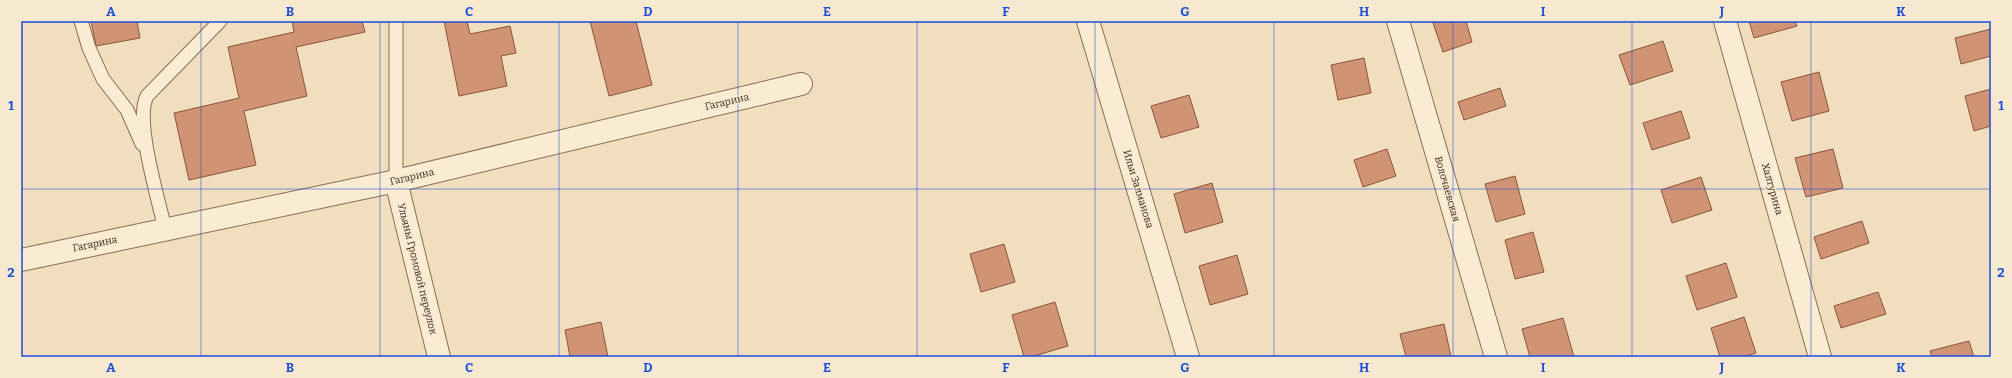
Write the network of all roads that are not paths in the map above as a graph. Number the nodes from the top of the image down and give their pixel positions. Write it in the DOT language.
graph roads {
  1 [pos="81,21"];
  2 [pos="220,21"];
  3 [pos="396,21"];
  4 [pos="1088,21"];
  5 [pos="1398,21"];
  6 [pos="1725,21"];
  7 [pos="800,84"];
  8 [pos="149,160"];
  9 [pos="396,181"];
  10 [pos="165,229"];
  11 [pos="21,260"];
  12 [pos="439,357"];
  13 [pos="1188,357"];
  14 [pos="1496,357"];
  15 [pos="1820,357"];
  1 -- 8 [label="lane"];
  2 -- 8 [label="lane"];
  3 -- 9 [label="lane"];
  4 -- 13 [label="street, Ильи Залманова"];
  5 -- 14 [label="street, Волочаевская"];
  6 -- 15 [label="street, Халтурина"];
  7 -- 9 [label="street, Гагарина"];
  8 -- 10 [label="lane"];
  9 -- 10 [label="street, Гагарина"];
  9 -- 12 [label="street, Ульяны Громовой переулок"];
  10 -- 11 [label="street, Гагарина"];
}
